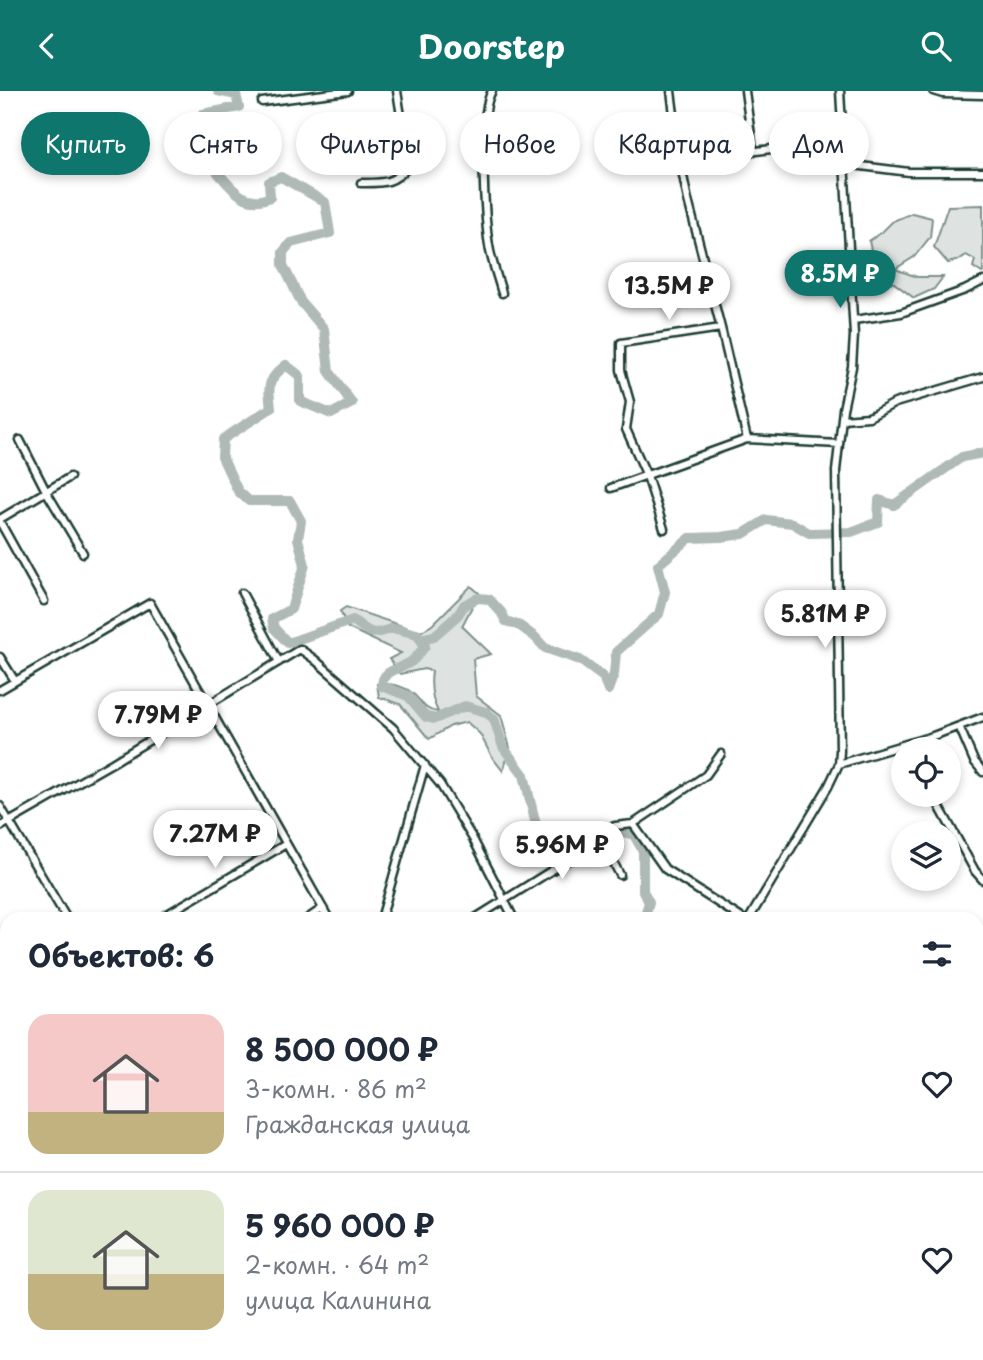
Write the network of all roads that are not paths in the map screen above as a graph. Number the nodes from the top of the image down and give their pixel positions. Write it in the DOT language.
graph roads {
  1 [pos="348,91"];
  2 [pos="397,91"];
  3 [pos="492,91"];
  4 [pos="671,91"];
  5 [pos="745,91"];
  6 [pos="840,91"];
  7 [pos="933,91"];
  8 [pos="329,92"];
  9 [pos="983,95"];
  10 [pos="262,102"];
  11 [pos="674,112"];
  12 [pos="748,112"];
  13 [pos="842,112"];
  14 [pos="869,167"];
  15 [pos="983,172"];
  16 [pos="683,175"];
  17 [pos="846,175"];
  18 [pos="361,183"];
  19 [pos="983,281"];
  20 [pos="502,293"];
  21 [pos="854,320"];
  22 [pos="721,328"];
  23 [pos="983,377"];
  24 [pos="842,419"];
  25 [pos="747,439"];
  26 [pos="20,440"];
  27 [pos="839,444"];
  28 [pos="648,476"];
  29 [pos="69,477"];
  30 [pos="611,488"];
  31 [pos="46,491"];
  32 [pos="0,520"];
  33 [pos="664,529"];
  34 [pos="83,553"];
  35 [pos="242,593"];
  36 [pos="44,601"];
  37 [pos="0,657"];
  38 [pos="279,662"];
  39 [pos="15,681"];
  40 [pos="0,690"];
  41 [pos="208,705"];
  42 [pos="983,717"];
  43 [pos="959,726"];
  44 [pos="933,737"];
  45 [pos="891,751"];
  46 [pos="721,754"];
  47 [pos="839,764"];
  48 [pos="425,765"];
  49 [pos="983,772"];
  50 [pos="0,806"];
  51 [pos="940,807"];
  52 [pos="10,821"];
  53 [pos="633,824"];
  54 [pos="0,827"];
  55 [pos="573,840"];
  56 [pos="286,844"];
  57 [pos="620,875"];
  58 [pos="983,880"];
  59 [pos="505,901"];
  60 [pos="323,908"];
  61 [pos="63,912"];
  62 [pos="171,912"];
  63 [pos="317,912"];
  64 [pos="325,912"];
  65 [pos="383,912"];
  66 [pos="486,912"];
  67 [pos="510,912"];
  68 [pos="732,912"];
  69 [pos="753,912"];
  1 -- 8 [label="street"];
  2 -- 18 [label="street"];
  3 -- 20 [label="street"];
  4 -- 11 [label="street"];
  5 -- 12 [label="street"];
  6 -- 13 [label="street"];
  7 -- 9 [label="street"];
  8 -- 10 [label="street"];
  14 -- 15 [label="street"];
  16 -- 22 [label="street"];
  17 -- 21 [label="street"];
  19 -- 21 [label="street"];
  21 -- 24 [label="street"];
  22 -- 25 [label="street"];
  22 -- 28 [label="street"];
  23 -- 24 [label="street"];
  24 -- 27 [label="street"];
  25 -- 27 [label="street"];
  25 -- 28 [label="street"];
  26 -- 31 [label="street"];
  27 -- 47 [label="street"];
  28 -- 30 [label="street"];
  28 -- 33 [label="street"];
  29 -- 31 [label="street"];
  31 -- 32 [label="street"];
  31 -- 34 [label="street"];
  32 -- 36 [label="street"];
  35 -- 38 [label="street"];
  37 -- 39 [label="street"];
  38 -- 41 [label="street"];
  38 -- 48 [label="street"];
  39 -- 40 [label="street"];
  39 -- 41 [label="street"];
  41 -- 52 [label="street"];
  41 -- 56 [label="street"];
  42 -- 43 [label="street"];
  43 -- 44 [label="street"];
  43 -- 49 [label="street"];
  45 -- 47 [label="street"];
  46 -- 53 [label="street"];
  47 -- 69 [label="street"];
  48 -- 59 [label="street"];
  48 -- 65 [label="street"];
  50 -- 52 [label="street"];
  51 -- 58 [label="street"];
  52 -- 54 [label="street"];
  52 -- 61 [label="street"];
  53 -- 55 [label="street"];
  53 -- 68 [label="street"];
  56 -- 60 [label="street"];
  56 -- 62 [label="street"];
  57 -- 59 [label="street"];
  59 -- 66 [label="street"];
  59 -- 67 [label="street"];
  60 -- 63 [label="street"];
  60 -- 64 [label="street"];
}
